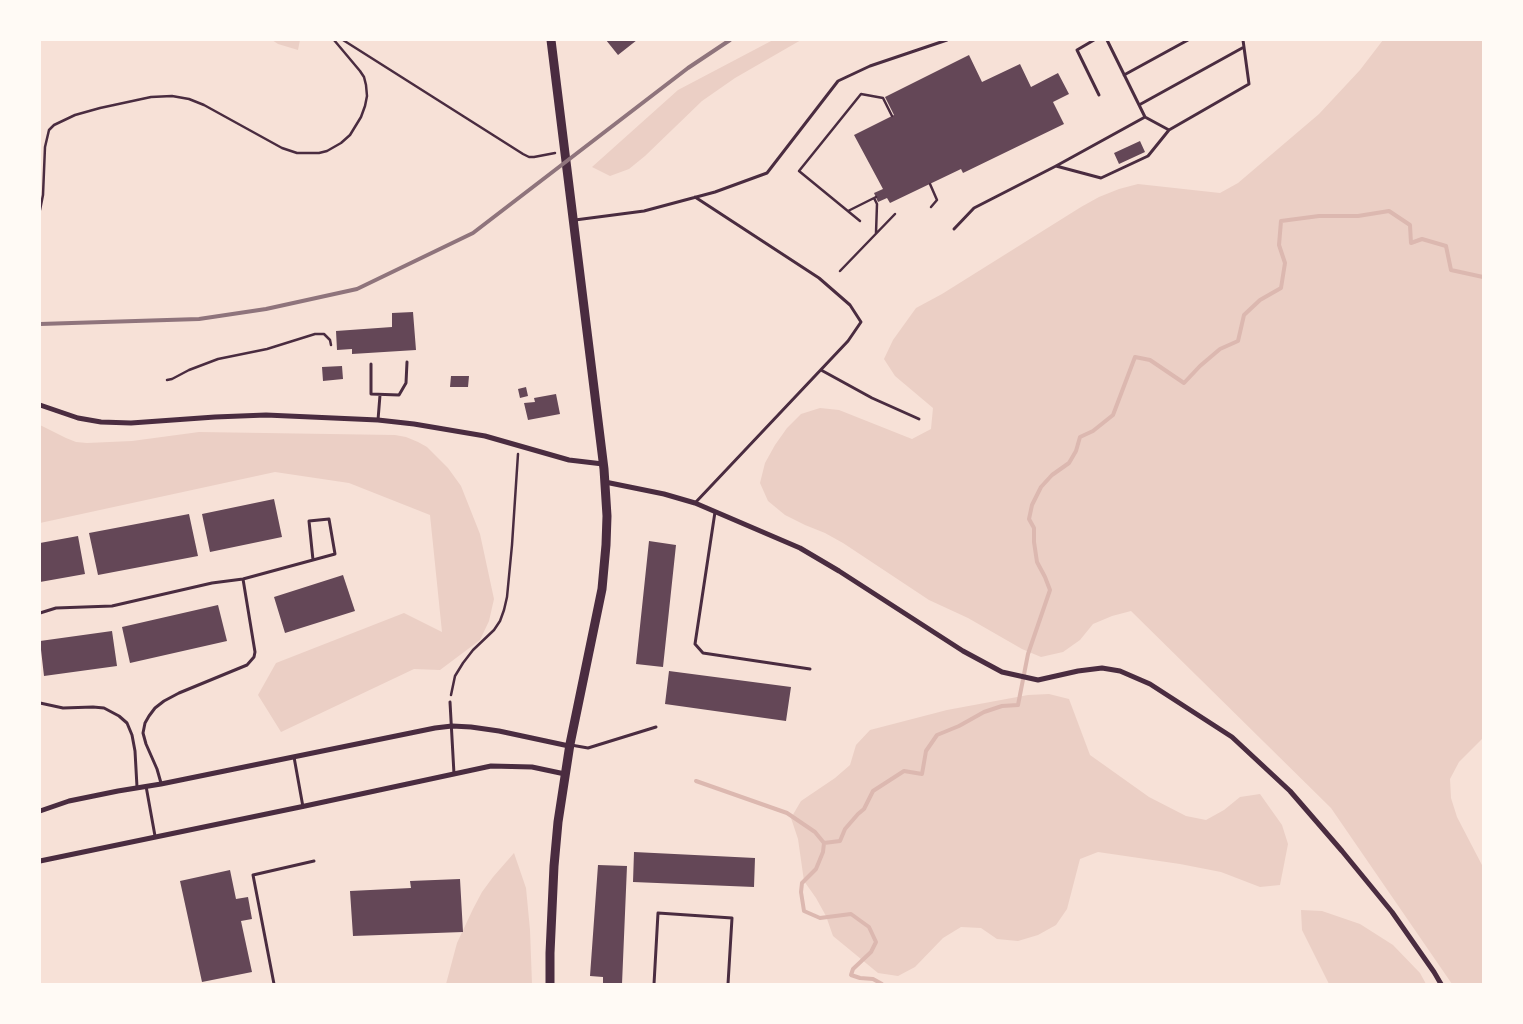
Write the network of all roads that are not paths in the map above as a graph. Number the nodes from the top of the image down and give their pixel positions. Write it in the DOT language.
graph roads {
  1 [pos="550,40"];
  2 [pos="947,40"];
  3 [pos="1094,40"];
  4 [pos="1107,40"];
  5 [pos="1188,40"];
  6 [pos="1243,40"];
  7 [pos="1244,47"];
  8 [pos="1124,75"];
  9 [pos="1100,95"];
  10 [pos="1139,105"];
  11 [pos="1145,117"];
  12 [pos="1169,130"];
  13 [pos="1056,166"];
  14 [pos="695,197"];
  15 [pos="572,220"];
  16 [pos="954,228"];
  17 [pos="407,362"];
  18 [pos="371,364"];
  19 [pos="820,370"];
  20 [pos="380,394"];
  21 [pos="40,405"];
  22 [pos="920,419"];
  23 [pos="378,420"];
  24 [pos="603,464"];
  25 [pos="605,482"];
  26 [pos="695,503"];
  27 [pos="716,511"];
  28 [pos="313,560"];
  29 [pos="243,579"];
  30 [pos="40,613"];
  31 [pos="810,669"];
  32 [pos="450,702"];
  33 [pos="40,703"];
  34 [pos="452,726"];
  35 [pos="656,727"];
  36 [pos="570,745"];
  37 [pos="294,757"];
  38 [pos="454,774"];
  39 [pos="565,774"];
  40 [pos="161,784"];
  41 [pos="146,786"];
  42 [pos="137,787"];
  43 [pos="303,807"];
  44 [pos="40,811"];
  45 [pos="155,836"];
  46 [pos="40,861"];
  47 [pos="314,861"];
  48 [pos="274,984"];
  49 [pos="550,984"];
  50 [pos="654,984"];
  51 [pos="728,984"];
  52 [pos="1441,984"];
  1 -- 15 [label="main road"];
  2 -- 14 [label="lane"];
  3 -- 9 [label="lane"];
  4 -- 8 [label="lane"];
  5 -- 8 [label="lane"];
  6 -- 7 [label="lane"];
  7 -- 10 [label="lane"];
  7 -- 12 [label="lane"];
  8 -- 10 [label="lane"];
  10 -- 11 [label="lane"];
  11 -- 12 [label="lane"];
  11 -- 13 [label="lane"];
  12 -- 13 [label="lane"];
  13 -- 16 [label="lane"];
  14 -- 15 [label="lane"];
  14 -- 19 [label="lane"];
  15 -- 24 [label="main road"];
  17 -- 20 [label="lane"];
  18 -- 20 [label="lane"];
  19 -- 22 [label="lane"];
  19 -- 26 [label="lane"];
  20 -- 23 [label="lane"];
  21 -- 23 [label="street"];
  23 -- 24 [label="street"];
  24 -- 25 [label="main road"];
  25 -- 26 [label="street"];
  25 -- 36 [label="main road"];
  26 -- 27 [label="street"];
  27 -- 31 [label="lane"];
  27 -- 52 [label="street"];
  28 -- 28 [label="lane"];
  28 -- 29 [label="lane"];
  29 -- 30 [label="lane"];
  29 -- 40 [label="lane"];
  32 -- 34 [label="lane"];
  33 -- 42 [label="lane"];
  34 -- 36 [label="street"];
  34 -- 37 [label="street"];
  34 -- 38 [label="lane"];
  35 -- 36 [label="lane"];
  36 -- 39 [label="main road"];
  37 -- 40 [label="street"];
  37 -- 43 [label="lane"];
  38 -- 39 [label="street"];
  38 -- 43 [label="street"];
  39 -- 49 [label="main road"];
  40 -- 41 [label="street"];
  41 -- 42 [label="street"];
  41 -- 45 [label="lane"];
  42 -- 44 [label="street"];
  43 -- 45 [label="street"];
  45 -- 46 [label="street"];
  47 -- 48 [label="lane"];
  50 -- 51 [label="lane"];
}
